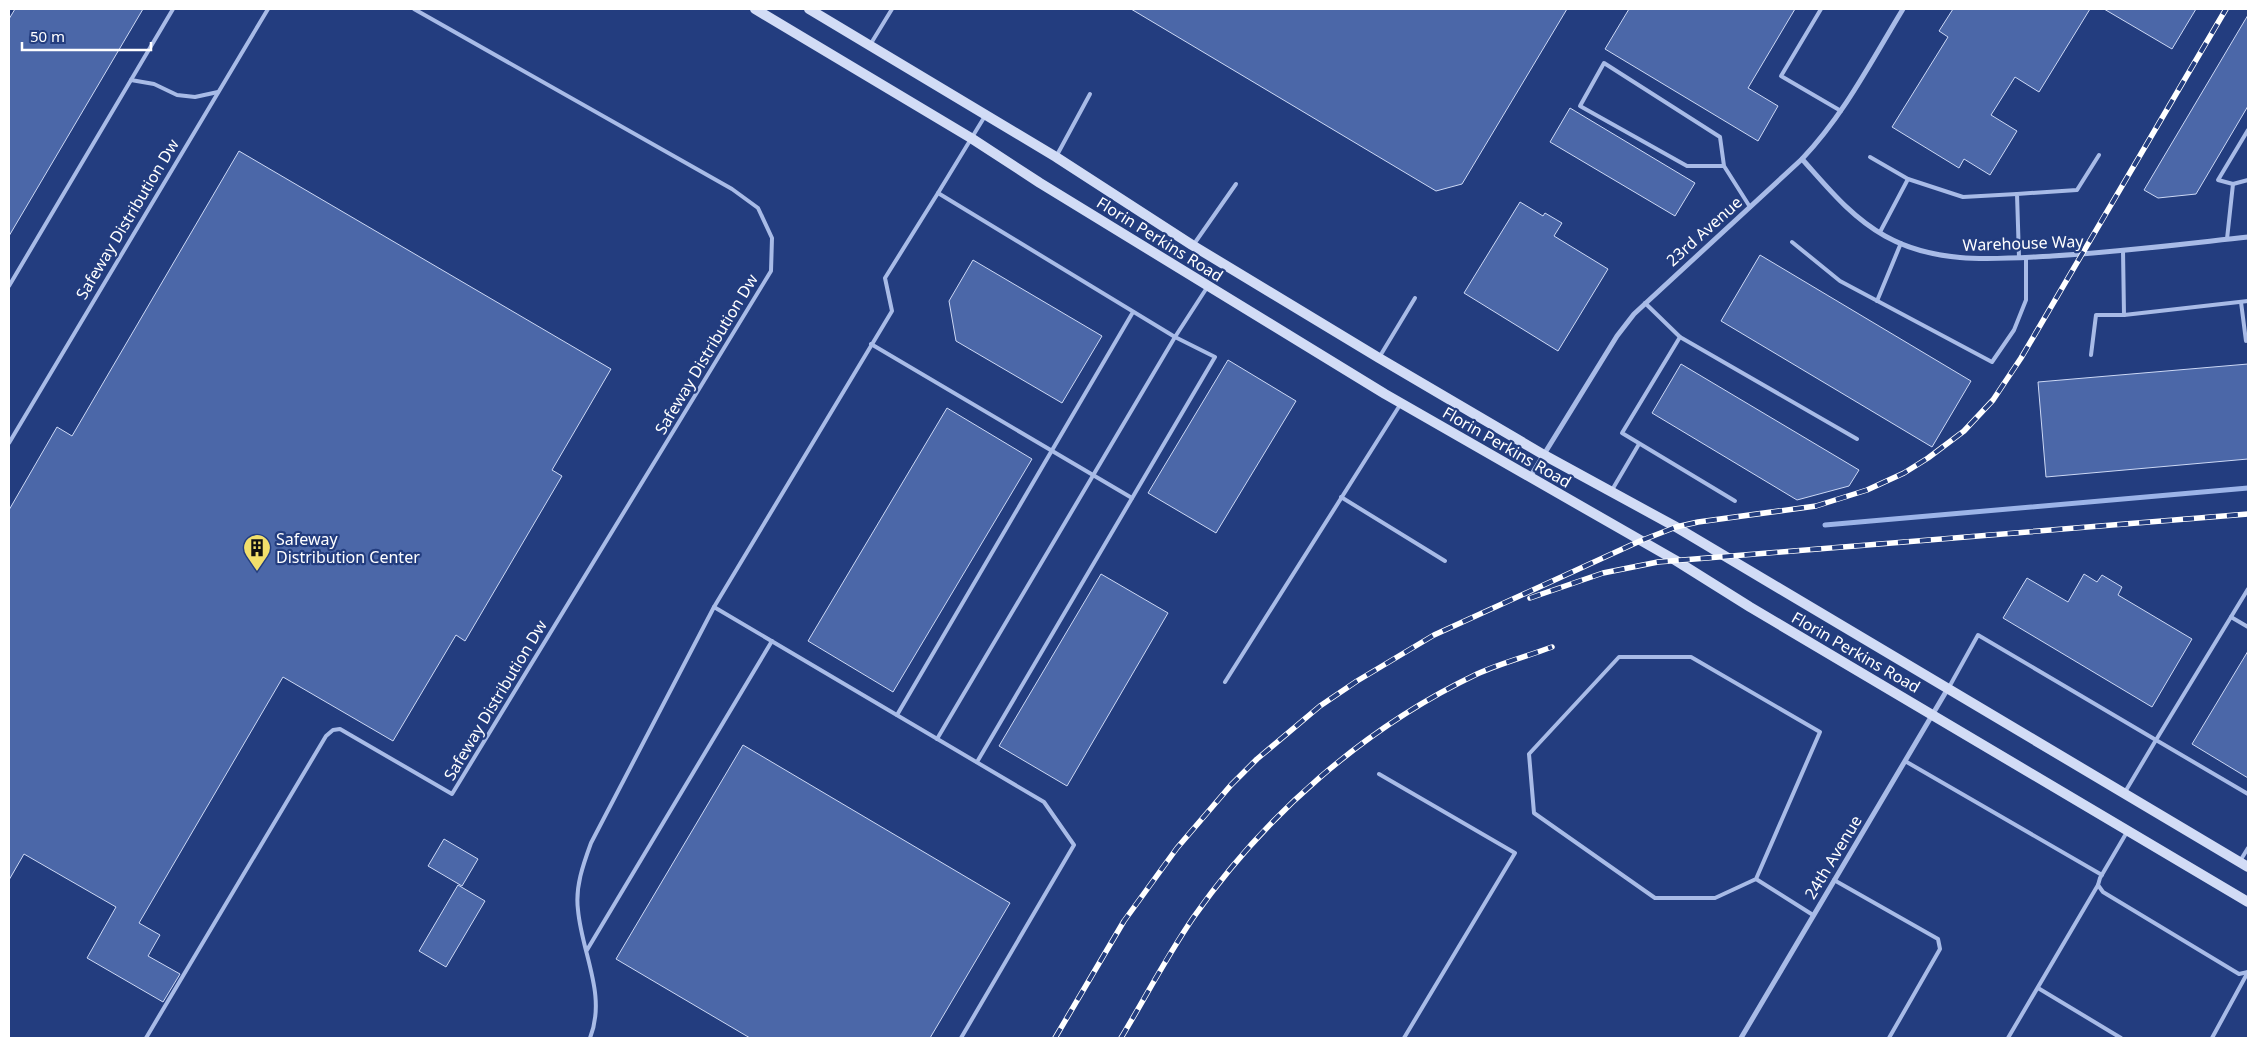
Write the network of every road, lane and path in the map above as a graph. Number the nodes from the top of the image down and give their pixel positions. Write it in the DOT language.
graph roads {
  1 [pos="174,9"];
  2 [pos="268,9"];
  3 [pos="414,9"];
  4 [pos="755,9"];
  5 [pos="809,9"];
  6 [pos="892,9"];
  7 [pos="1821,9"];
  8 [pos="1903,9"];
  9 [pos="870,45"];
  10 [pos="131,80"];
  11 [pos="218,92"];
  12 [pos="1090,94"];
  13 [pos="1841,111"];
  14 [pos="985,116"];
  15 [pos="2248,130"];
  16 [pos="971,138"];
  17 [pos="2099,155"];
  18 [pos="1870,156"];
  19 [pos="1056,157"];
  20 [pos="1802,159"];
  21 [pos="1724,166"];
  22 [pos="1908,179"];
  23 [pos="2248,180"];
  24 [pos="1236,184"];
  25 [pos="2233,184"];
  26 [pos="938,193"];
  27 [pos="2018,194"];
  28 [pos="1750,207"];
  29 [pos="1880,232"];
  30 [pos="2248,237"];
  31 [pos="2227,239"];
  32 [pos="1792,242"];
  33 [pos="1900,243"];
  34 [pos="1192,245"];
  35 [pos="2123,250"];
  36 [pos="2019,257"];
  37 [pos="2026,257"];
  38 [pos="9,286"];
  39 [pos="1208,286"];
  40 [pos="1415,298"];
  41 [pos="1877,301"];
  42 [pos="2248,301"];
  43 [pos="2241,302"];
  44 [pos="1645,303"];
  45 [pos="1133,312"];
  46 [pos="2124,314"];
  47 [pos="1175,337"];
  48 [pos="1680,337"];
  49 [pos="2246,341"];
  50 [pos="871,344"];
  51 [pos="2091,355"];
  52 [pos="1378,358"];
  53 [pos="1401,403"];
  54 [pos="1858,439"];
  55 [pos="9,443"];
  56 [pos="1639,444"];
  57 [pos="1052,451"];
  58 [pos="1544,455"];
  59 [pos="1093,475"];
  60 [pos="1530,478"];
  61 [pos="1611,492"];
  62 [pos="1341,497"];
  63 [pos="1132,498"];
  64 [pos="1735,501"];
  65 [pos="1444,561"];
  66 [pos="2248,589"];
  67 [pos="714,607"];
  68 [pos="2231,617"];
  69 [pos="2248,627"];
  70 [pos="772,641"];
  71 [pos="1225,682"];
  72 [pos="1947,690"];
  73 [pos="1933,714"];
  74 [pos="897,715"];
  75 [pos="937,739"];
  76 [pos="2156,740"];
  77 [pos="1905,761"];
  78 [pos="977,762"];
  79 [pos="1379,774"];
  80 [pos="2124,794"];
  81 [pos="2248,794"];
  82 [pos="2129,830"];
  83 [pos="2248,848"];
  84 [pos="2244,864"];
  85 [pos="2102,875"];
  86 [pos="1756,879"];
  87 [pos="1834,880"];
  88 [pos="2098,886"];
  89 [pos="2248,902"];
  90 [pos="1813,915"];
  91 [pos="587,950"];
  92 [pos="2248,972"];
  93 [pos="2038,988"];
  94 [pos="146,1038"];
  95 [pos="590,1038"];
  96 [pos="961,1038"];
  97 [pos="1404,1038"];
  98 [pos="1741,1038"];
  99 [pos="1888,1038"];
  100 [pos="2008,1038"];
  101 [pos="2121,1038"];
  102 [pos="2212,1038"];
  1 -- 10 [label="lane"];
  2 -- 11 [label="lane, Safeway Distribution Dw"];
  3 -- 94 [label="lane, Safeway Distribution Dw"];
  4 -- 16 [label="main road, Florin Perkins Road"];
  5 -- 9 [label="main road, Florin Perkins Road"];
  6 -- 9 [label="lane"];
  7 -- 13 [label="lane"];
  8 -- 13 [label="street, 23rd Avenue"];
  9 -- 14 [label="main road, Florin Perkins Road"];
  10 -- 11 [label="lane"];
  10 -- 38 [label="lane"];
  11 -- 55 [label="lane, Safeway Distribution Dw"];
  12 -- 19 [label="lane"];
  13 -- 20 [label="street, 23rd Avenue"];
  14 -- 16 [label="lane"];
  14 -- 19 [label="main road, Florin Perkins Road"];
  15 -- 25 [label="lane"];
  16 -- 26 [label="lane"];
  16 -- 39 [label="main road, Florin Perkins Road"];
  17 -- 27 [label="lane"];
  18 -- 22 [label="lane"];
  19 -- 34 [label="main road, Florin Perkins Road"];
  20 -- 28 [label="street, 23rd Avenue"];
  20 -- 29 [label="street, Warehouse Way"];
  21 -- 21 [label="lane"];
  21 -- 28 [label="lane"];
  22 -- 27 [label="lane"];
  22 -- 29 [label="lane"];
  23 -- 25 [label="lane"];
  24 -- 34 [label="lane"];
  25 -- 31 [label="lane"];
  26 -- 45 [label="lane"];
  26 -- 50 [label="lane"];
  27 -- 36 [label="lane"];
  28 -- 44 [label="street, 23rd Avenue"];
  29 -- 33 [label="street, Warehouse Way"];
  30 -- 31 [label="street, Warehouse Way"];
  31 -- 35 [label="street, Warehouse Way"];
  32 -- 41 [label="lane"];
  33 -- 36 [label="street, Warehouse Way"];
  33 -- 41 [label="lane"];
  34 -- 52 [label="main road, Florin Perkins Road"];
  35 -- 37 [label="street, Warehouse Way"];
  35 -- 46 [label="lane"];
  36 -- 37 [label="street, Warehouse Way"];
  37 -- 41 [label="lane"];
  39 -- 47 [label="lane"];
  39 -- 53 [label="main road, Florin Perkins Road"];
  40 -- 52 [label="lane"];
  42 -- 43 [label="lane"];
  43 -- 46 [label="lane"];
  43 -- 49 [label="lane"];
  44 -- 48 [label="lane"];
  44 -- 58 [label="street, 23rd Avenue"];
  45 -- 47 [label="lane"];
  45 -- 57 [label="lane"];
  46 -- 51 [label="lane"];
  47 -- 59 [label="lane"];
  47 -- 63 [label="lane"];
  48 -- 54 [label="lane"];
  48 -- 56 [label="lane"];
  50 -- 57 [label="lane"];
  50 -- 67 [label="lane"];
  52 -- 58 [label="main road, Florin Perkins Road"];
  53 -- 60 [label="main road, Florin Perkins Road"];
  53 -- 62 [label="lane"];
  56 -- 61 [label="lane"];
  56 -- 64 [label="lane"];
  57 -- 59 [label="lane"];
  57 -- 74 [label="lane"];
  58 -- 60 [label="street, 23rd Avenue"];
  58 -- 61 [label="main road, Florin Perkins Road"];
  59 -- 63 [label="lane"];
  59 -- 75 [label="lane"];
  60 -- 73 [label="main road, Florin Perkins Road"];
  61 -- 72 [label="main road, Florin Perkins Road"];
  62 -- 65 [label="lane"];
  62 -- 71 [label="lane"];
  63 -- 78 [label="lane"];
  66 -- 68 [label="lane"];
  67 -- 70 [label="lane"];
  67 -- 91 [label="lane"];
  68 -- 69 [label="lane"];
  68 -- 76 [label="lane"];
  70 -- 74 [label="lane"];
  70 -- 91 [label="lane"];
  72 -- 73 [label="street, 24th Avenue"];
  72 -- 76 [label="lane"];
  72 -- 80 [label="main road, Florin Perkins Road"];
  73 -- 77 [label="street, 24th Avenue"];
  73 -- 82 [label="main road, Florin Perkins Road"];
  74 -- 75 [label="lane"];
  75 -- 78 [label="lane"];
  76 -- 80 [label="lane"];
  76 -- 81 [label="lane"];
  77 -- 85 [label="lane"];
  77 -- 87 [label="street, 24th Avenue"];
  78 -- 96 [label="lane"];
  79 -- 97 [label="lane"];
  80 -- 84 [label="main road, Florin Perkins Road"];
  82 -- 85 [label="lane"];
  82 -- 89 [label="main road, Florin Perkins Road"];
  83 -- 84 [label="lane"];
  85 -- 88 [label="lane"];
  86 -- 86 [label="lane"];
  86 -- 90 [label="lane"];
  87 -- 90 [label="street, 24th Avenue"];
  87 -- 99 [label="lane"];
  88 -- 92 [label="lane"];
  88 -- 93 [label="lane"];
  90 -- 98 [label="street, 24th Avenue"];
  91 -- 95 [label="lane"];
  92 -- 102 [label="lane"];
  93 -- 100 [label="lane"];
  93 -- 101 [label="lane"];
}
